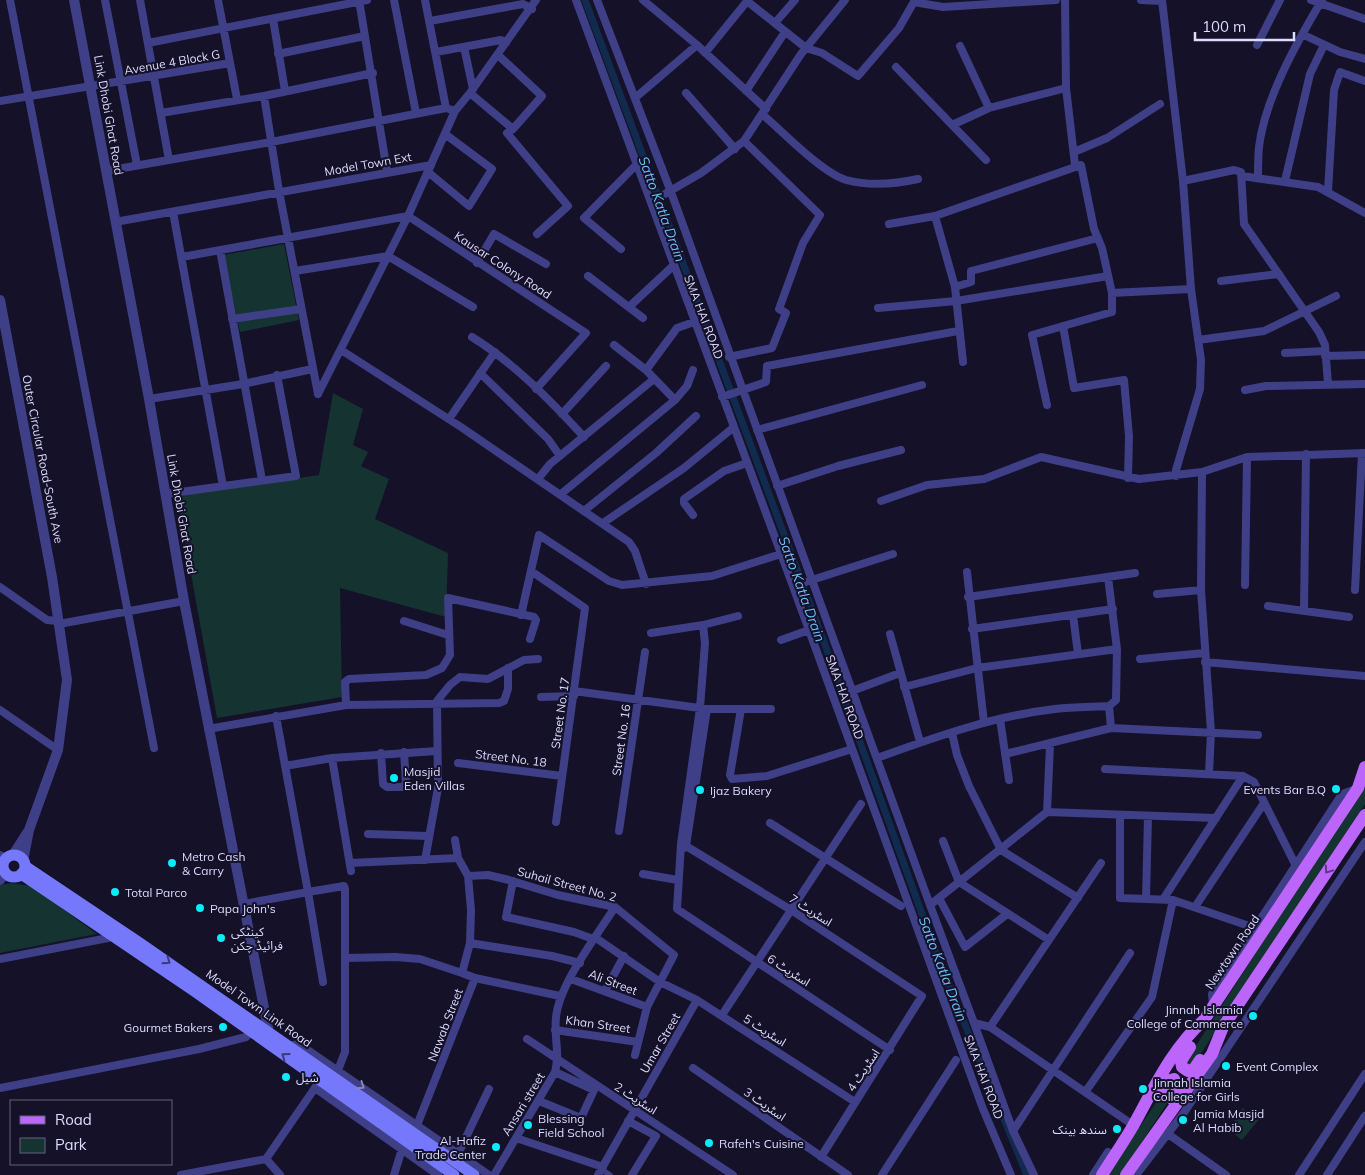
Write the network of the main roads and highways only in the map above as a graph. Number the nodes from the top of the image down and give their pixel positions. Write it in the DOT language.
graph roads {
  1 [pos="1365,767"];
  2 [pos="1361,784"];
  3 [pos="1365,815"];
  4 [pos="15,862"];
  5 [pos="3,877"];
  6 [pos="1204,1020"];
  7 [pos="1223,1027"];
  8 [pos="259,1031"];
  9 [pos="1133,1125"];
  10 [pos="1164,1130"];
  11 [pos="454,1175"];
  12 [pos="474,1175"];
  13 [pos="1102,1175"];
  14 [pos="1126,1175"];
  1 -- 2 [label="main road, Newtown Road"];
  2 -- 6 [label="main road, Newtown Road"];
  3 -- 7 [label="main road, one-way"];
  4 -- 5 [label="main road"];
  4 -- 8 [label="main road, Model Town Link Road, one-way"];
  4 -- 8 [label="main road, Model Town Link Road"];
  6 -- 7 [label="main road"];
  6 -- 9 [label="main road, Newtown Road"];
  7 -- 10 [label="main road"];
  11 -- 8 [label="main road, Model Town Link Road, one-way"];
  8 -- 12 [label="main road, Model Town Link Road, one-way"];
  9 -- 10 [label="main road"];
  9 -- 13 [label="main road, Newtown Road"];
  10 -- 14 [label="main road"];
}
